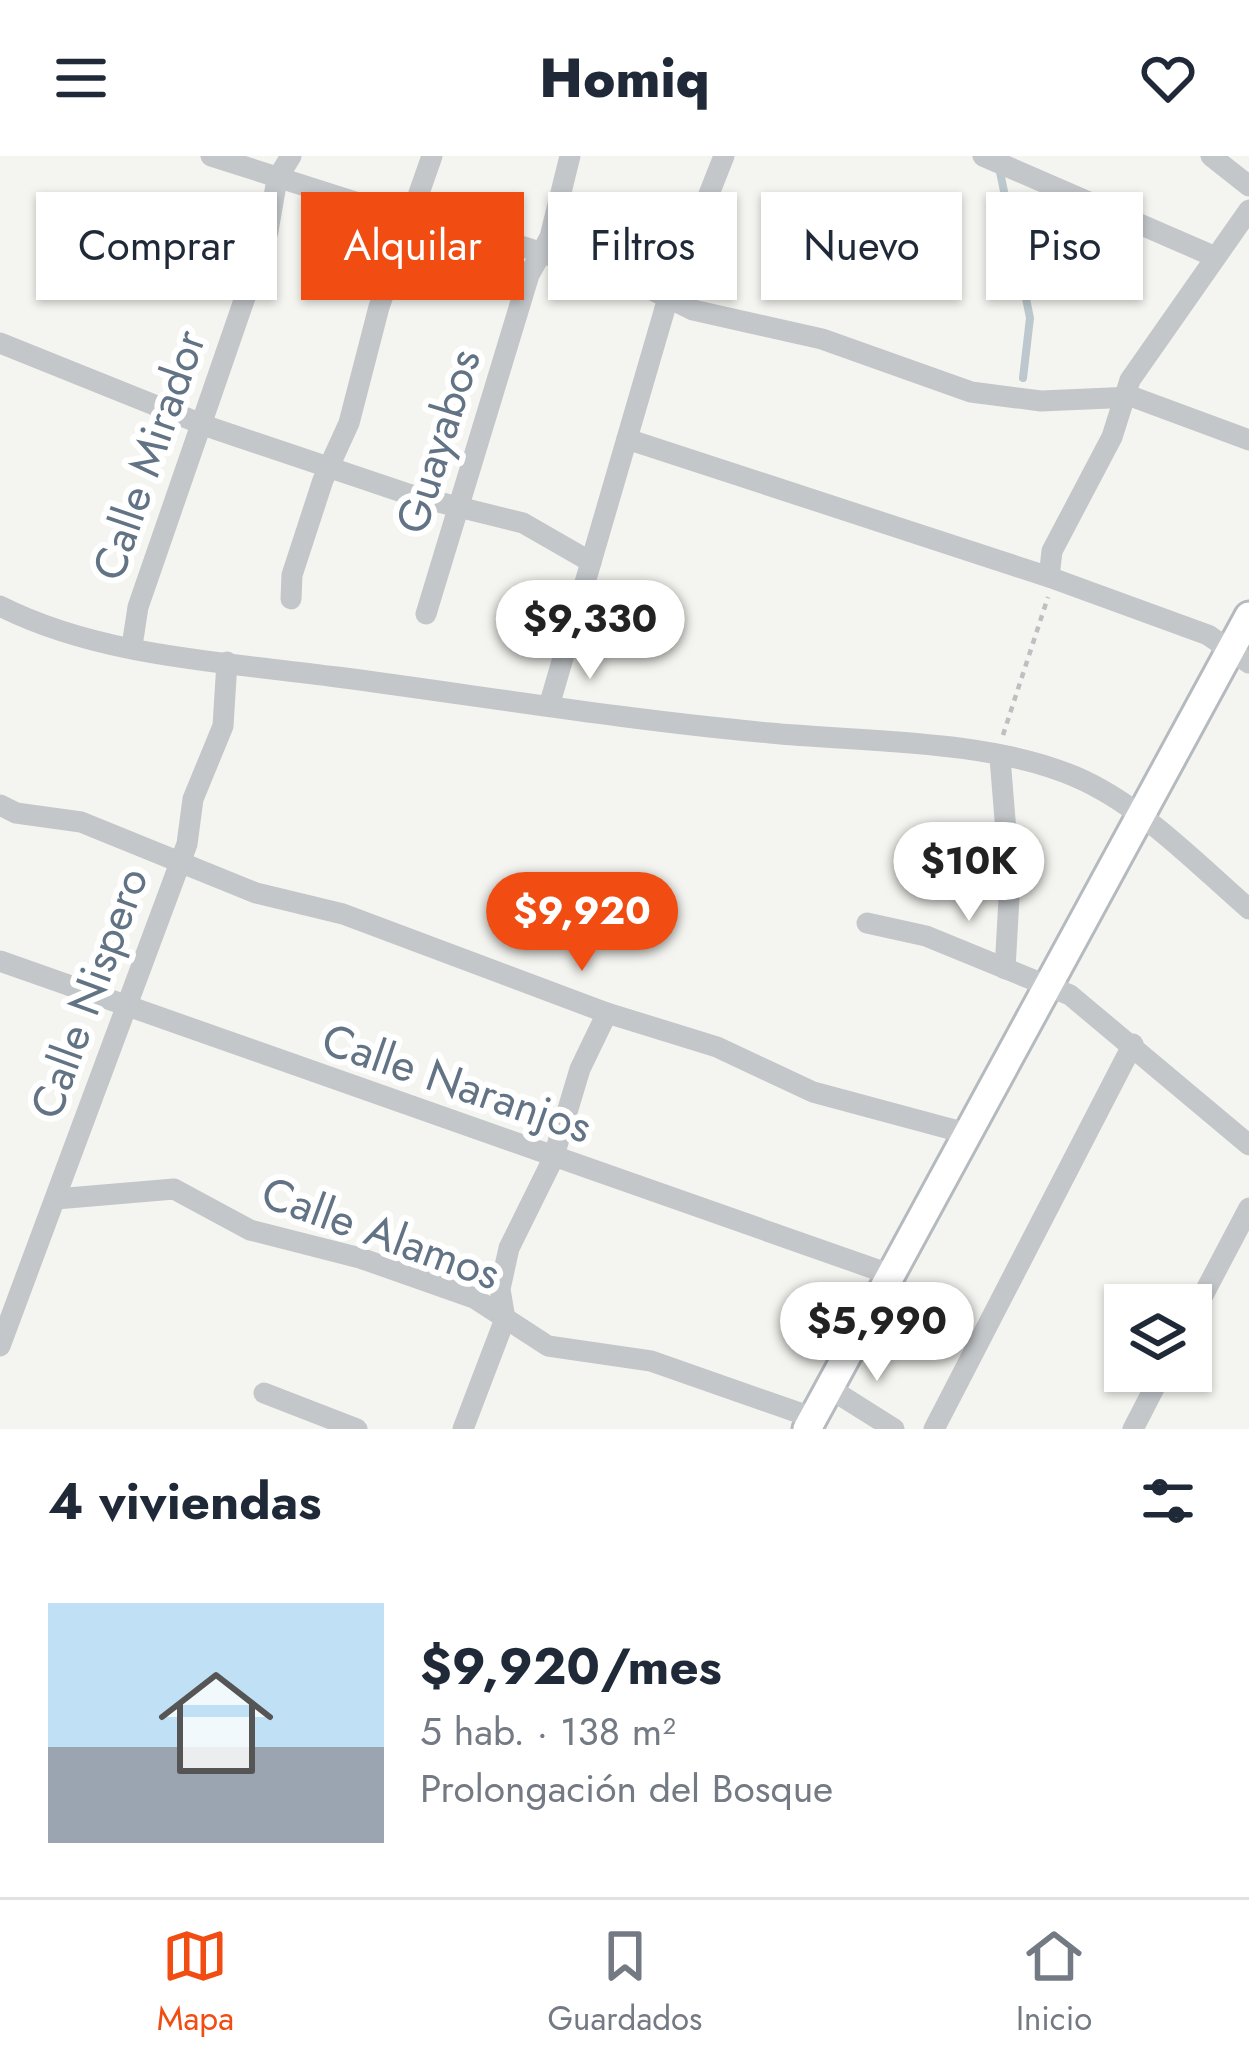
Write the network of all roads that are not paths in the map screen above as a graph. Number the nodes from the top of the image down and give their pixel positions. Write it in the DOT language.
graph roads {
  1 [pos="212,156"];
  2 [pos="290,156"];
  3 [pos="432,156"];
  4 [pos="570,156"];
  5 [pos="724,156"];
  6 [pos="983,156"];
  7 [pos="1211,156"];
  8 [pos="277,179"];
  9 [pos="1249,186"];
  10 [pos="320,192"];
  11 [pos="421,192"];
  12 [pos="710,192"];
  13 [pos="1249,210"];
  14 [pos="524,248"];
  15 [pos="541,252"];
  16 [pos="548,255"];
  17 [pos="1213,256"];
  18 [pos="382,300"];
  19 [pos="667,300"];
  20 [pos="672,300"];
  21 [pos="0,343"];
  22 [pos="1123,396"];
  23 [pos="199,422"];
  24 [pos="627,439"];
  25 [pos="1249,440"];
  26 [pos="328,466"];
  27 [pos="460,506"];
  28 [pos="591,562"];
  29 [pos="1049,577"];
  30 [pos="291,599"];
  31 [pos="0,606"];
  32 [pos="426,614"];
  33 [pos="1249,616"];
  34 [pos="132,646"];
  35 [pos="1240,656"];
  36 [pos="227,662"];
  37 [pos="548,706"];
  38 [pos="1000,758"];
  39 [pos="0,805"];
  40 [pos="1143,819"];
  41 [pos="178,862"];
  42 [pos="1249,909"];
  43 [pos="867,923"];
  44 [pos="0,961"];
  45 [pos="1005,969"];
  46 [pos="1051,986"];
  47 [pos="125,1008"];
  48 [pos="608,1013"];
  49 [pos="1132,1044"];
  50 [pos="968,1134"];
  51 [pos="1249,1145"];
  52 [pos="553,1159"];
  53 [pos="56,1199"];
  54 [pos="1249,1208"];
  55 [pos="889,1274"];
  56 [pos="1209,1284"];
  57 [pos="505,1318"];
  58 [pos="0,1346"];
  59 [pos="829,1388"];
  60 [pos="1152,1392"];
  61 [pos="264,1393"];
  62 [pos="810,1423"];
  63 [pos="357,1429"];
  64 [pos="463,1429"];
  65 [pos="894,1429"];
  66 [pos="934,1429"];
  67 [pos="1133,1429"];
  1 -- 8 [label="street"];
  2 -- 8 [label="street, Calle Mirador"];
  3 -- 11 [label="street"];
  4 -- 15 [label="street, Guayabos"];
  5 -- 12 [label="street"];
  6 -- 17 [label="street"];
  7 -- 9 [label="street"];
  8 -- 10 [label="street"];
  8 -- 23 [label="street, Calle Mirador"];
  13 -- 17 [label="street"];
  14 -- 15 [label="street"];
  15 -- 16 [label="street"];
  15 -- 27 [label="street, Guayabos"];
  17 -- 22 [label="street"];
  18 -- 26 [label="street"];
  19 -- 24 [label="street"];
  20 -- 22 [label="street"];
  21 -- 23 [label="street"];
  22 -- 25 [label="street"];
  22 -- 29 [label="street"];
  23 -- 26 [label="street"];
  23 -- 34 [label="street, Calle Mirador"];
  24 -- 28 [label="street"];
  24 -- 29 [label="street"];
  26 -- 27 [label="street"];
  26 -- 30 [label="street"];
  27 -- 28 [label="street"];
  27 -- 32 [label="street, Guayabos"];
  28 -- 37 [label="street"];
  29 -- 35 [label="street"];
  31 -- 34 [label="street"];
  33 -- 35 [label="street"];
  34 -- 36 [label="street"];
  35 -- 40 [label="street"];
  36 -- 37 [label="street"];
  36 -- 41 [label="street, Calle Nispero"];
  37 -- 38 [label="street"];
  38 -- 40 [label="street"];
  38 -- 45 [label="street"];
  39 -- 41 [label="street"];
  40 -- 42 [label="street"];
  40 -- 46 [label="street"];
  41 -- 47 [label="street, Calle Nispero"];
  41 -- 48 [label="street"];
  43 -- 45 [label="street"];
  44 -- 47 [label="street, Calle Naranjos"];
  45 -- 46 [label="street"];
  46 -- 49 [label="street"];
  46 -- 50 [label="street"];
  47 -- 52 [label="street, Calle Naranjos"];
  47 -- 53 [label="street, Calle Nispero"];
  48 -- 50 [label="street"];
  48 -- 52 [label="street"];
  49 -- 51 [label="street"];
  49 -- 66 [label="street"];
  50 -- 55 [label="street"];
  52 -- 55 [label="street, Calle Naranjos"];
  52 -- 57 [label="street"];
  53 -- 57 [label="street, Calle Alamos"];
  53 -- 58 [label="street, Calle Nispero"];
  54 -- 56 [label="street"];
  55 -- 59 [label="street"];
  57 -- 62 [label="street, Calle Alamos"];
  57 -- 64 [label="street"];
  59 -- 62 [label="street"];
  59 -- 65 [label="street"];
  60 -- 67 [label="street"];
  61 -- 63 [label="street"];
}
